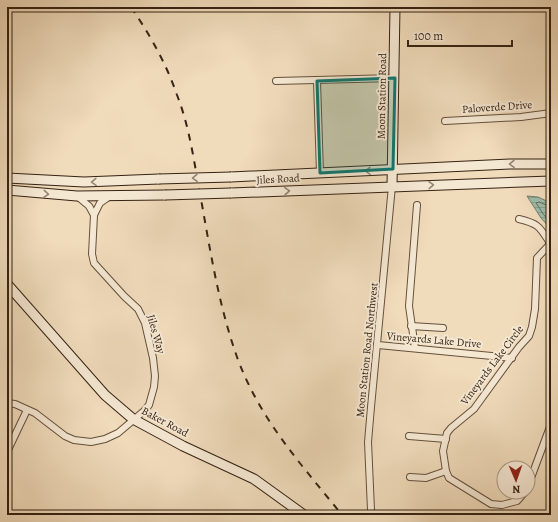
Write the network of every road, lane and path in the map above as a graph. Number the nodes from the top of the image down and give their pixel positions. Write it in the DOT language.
graph roads {
  1 [pos="395,7"];
  2 [pos="395,78"];
  3 [pos="317,80"];
  4 [pos="276,82"];
  5 [pos="551,113"];
  6 [pos="445,121"];
  7 [pos="551,164"];
  8 [pos="393,169"];
  9 [pos="320,173"];
  10 [pos="7,178"];
  11 [pos="551,181"];
  12 [pos="392,186"];
  13 [pos="7,190"];
  14 [pos="77,196"];
  15 [pos="110,196"];
  16 [pos="417,205"];
  17 [pos="94,215"];
  18 [pos="519,219"];
  19 [pos="551,243"];
  20 [pos="7,284"];
  21 [pos="411,326"];
  22 [pos="443,328"];
  23 [pos="378,345"];
  24 [pos="415,348"];
  25 [pos="512,358"];
  26 [pos="7,402"];
  27 [pos="27,410"];
  28 [pos="133,419"];
  29 [pos="551,424"];
  30 [pos="409,436"];
  31 [pos="446,439"];
  32 [pos="7,452"];
  33 [pos="536,464"];
  34 [pos="446,472"];
  35 [pos="410,477"];
  36 [pos="518,500"];
  37 [pos="304,515"];
  38 [pos="372,515"];
  1 -- 2 [label="street, Moon Station Road"];
  2 -- 3 [label="street"];
  2 -- 8 [label="street, Moon Station Road"];
  3 -- 4 [label="street"];
  3 -- 9 [label="street"];
  5 -- 6 [label="street, Paloverde Drive"];
  7 -- 8 [label="street, Jiles Road, one-way"];
  8 -- 9 [label="street, Jiles Road, one-way"];
  8 -- 12 [label="street, Moon Station Road"];
  9 -- 10 [label="street, Jiles Road, one-way, bridge"];
  12 -- 11 [label="street, Jiles Road, one-way"];
  15 -- 12 [label="street, Jiles Road, one-way, bridge"];
  12 -- 23 [label="street, Moon Station Road Northwest"];
  13 -- 14 [label="street, Jiles Road, one-way"];
  14 -- 15 [label="street, Jiles Road"];
  14 -- 17 [label="street"];
  15 -- 17 [label="street"];
  16 -- 21 [label="street"];
  17 -- 28 [label="street, Jiles Way"];
  18 -- 19 [label="street"];
  19 -- 25 [label="street, Vineyards Lake Circle"];
  20 -- 28 [label="street, Baker Road"];
  21 -- 22 [label="street"];
  21 -- 24 [label="street"];
  23 -- 24 [label="street, Vineyards Lake Drive"];
  23 -- 38 [label="street, Moon Station Road Northwest"];
  24 -- 25 [label="street, Vineyards Lake Drive"];
  25 -- 31 [label="street, Vineyards Lake Circle"];
  26 -- 27 [label="street, Jiles Way"];
  27 -- 28 [label="street, Jiles Way"];
  27 -- 32 [label="street"];
  28 -- 37 [label="street, Baker Road"];
  29 -- 33 [label="street"];
  30 -- 31 [label="street"];
  31 -- 34 [label="street, Vineyards Lake Circle"];
  34 -- 35 [label="street"];
  34 -- 36 [label="street"];
}
